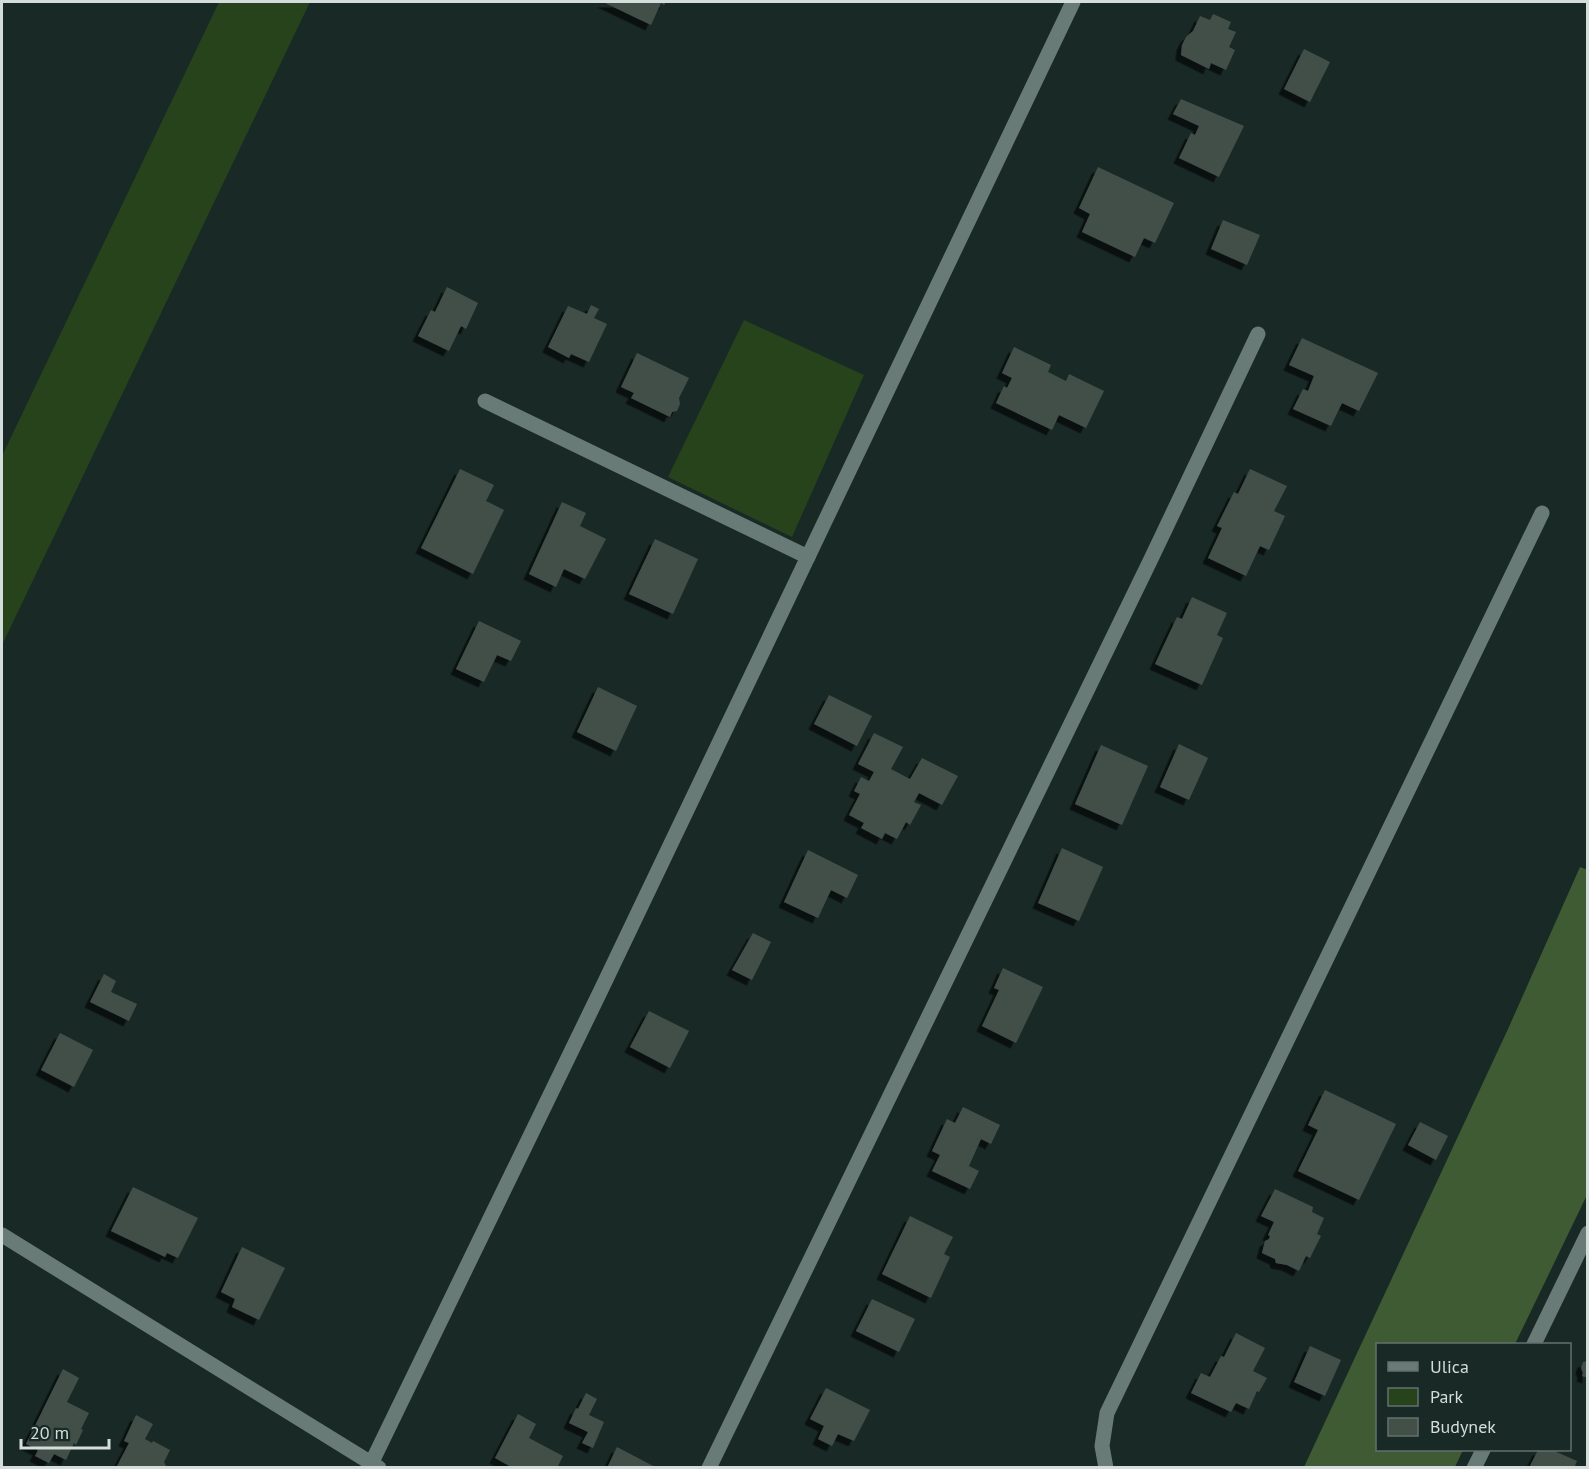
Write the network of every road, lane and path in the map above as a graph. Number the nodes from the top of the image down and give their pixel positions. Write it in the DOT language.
graph roads {
  1 [pos="1073,2"];
  2 [pos="1258,334"];
  3 [pos="485,401"];
  4 [pos="1542,513"];
  5 [pos="808,557"];
  6 [pos="1587,1233"];
  7 [pos="2,1235"];
  8 [pos="1534,1343"];
  9 [pos="1482,1451"];
  10 [pos="373,1466"];
  11 [pos="709,1467"];
  12 [pos="1106,1467"];
  13 [pos="1474,1467"];
  1 -- 5 [label="street"];
  2 -- 11 [label="street"];
  3 -- 5 [label="street"];
  4 -- 12 [label="street"];
  5 -- 10 [label="street"];
  6 -- 8 [label="street"];
  7 -- 10 [label="street"];
  9 -- 13 [label="street"];
}
